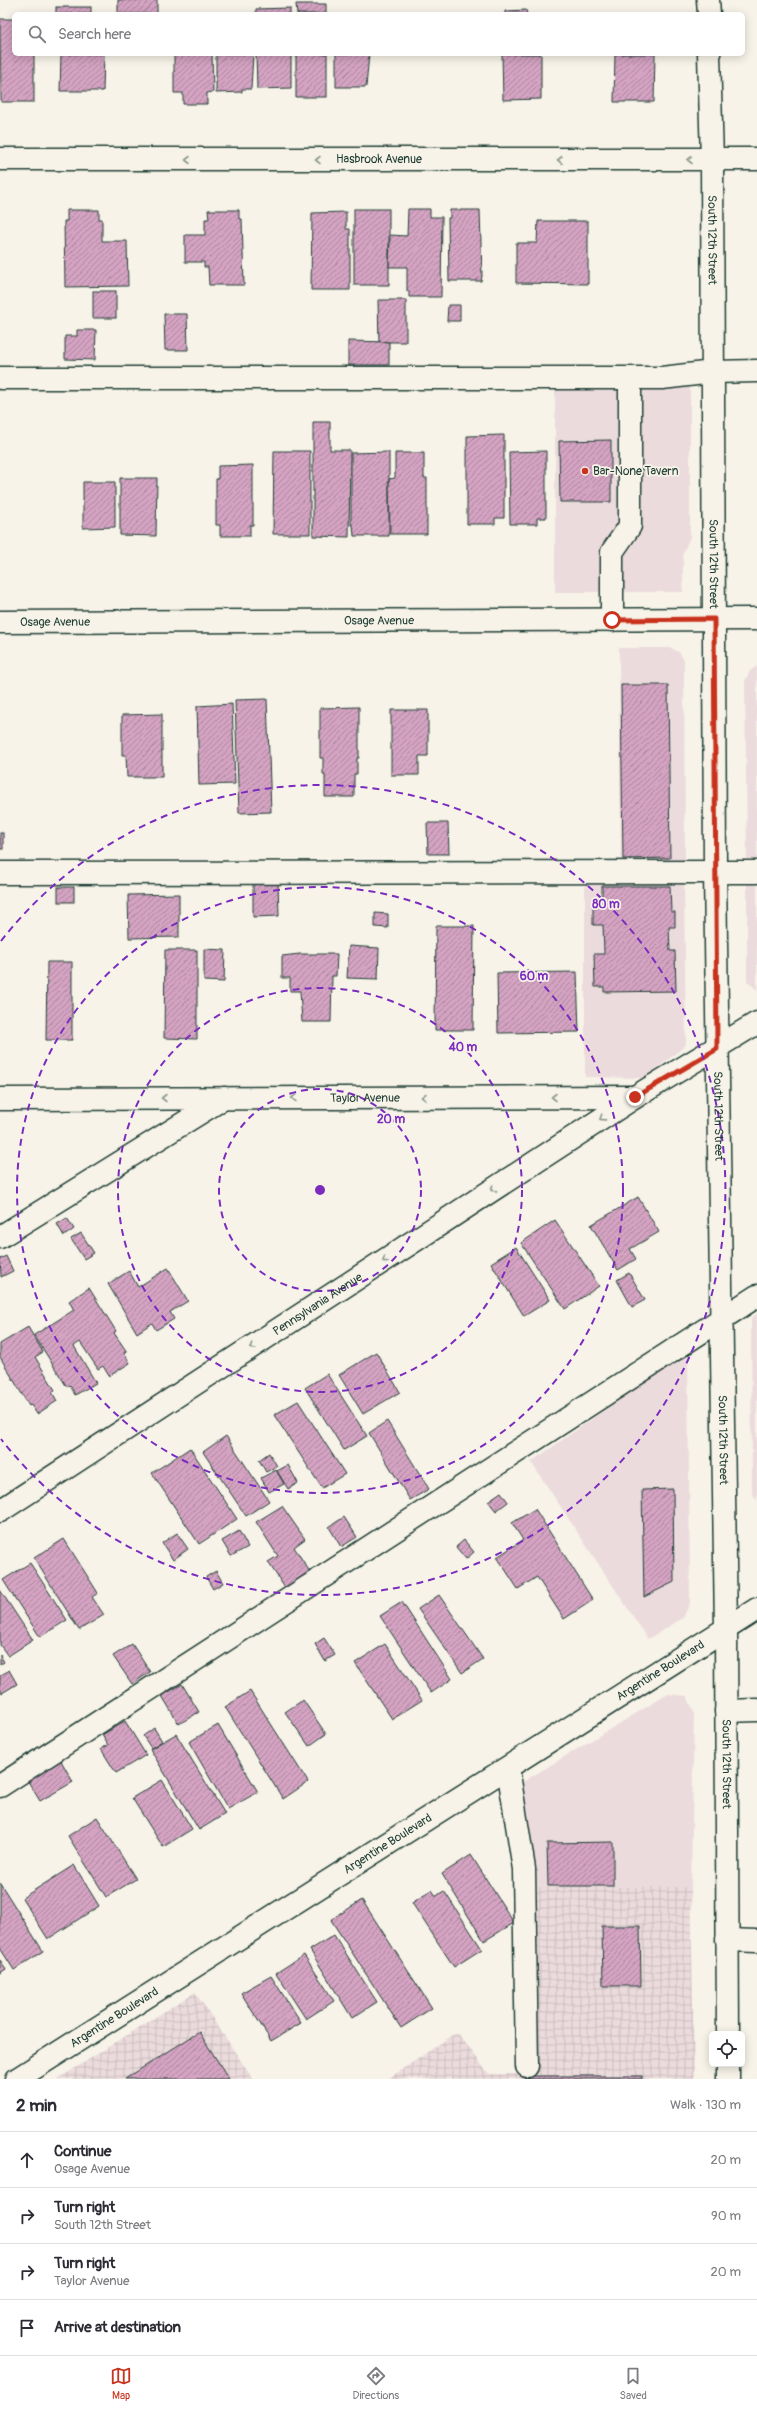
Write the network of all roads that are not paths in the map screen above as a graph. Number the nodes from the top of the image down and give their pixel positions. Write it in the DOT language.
graph roads {
  1 [pos="708,0"];
  2 [pos="708,12"];
  3 [pos="710,56"];
  4 [pos="0,159"];
  5 [pos="712,160"];
  6 [pos="757,160"];
  7 [pos="757,371"];
  8 [pos="713,372"];
  9 [pos="0,378"];
  10 [pos="630,378"];
  11 [pos="714,619"];
  12 [pos="757,619"];
  13 [pos="612,620"];
  14 [pos="0,622"];
  15 [pos="715,872"];
  16 [pos="757,872"];
  17 [pos="0,873"];
  18 [pos="757,1023"];
  19 [pos="717,1049"];
  20 [pos="635,1097"];
  21 [pos="224,1098"];
  22 [pos="0,1099"];
  23 [pos="0,1237"];
  24 [pos="757,1296"];
  25 [pos="720,1320"];
  26 [pos="0,1511"];
  27 [pos="757,1609"];
  28 [pos="726,1630"];
  29 [pos="726,1710"];
  30 [pos="757,1710"];
  31 [pos="508,1768"];
  32 [pos="0,1786"];
  33 [pos="727,1940"];
  34 [pos="757,1941"];
  35 [pos="728,2031"];
  36 [pos="527,2066"];
  37 [pos="728,2067"];
  38 [pos="17,2079"];
  39 [pos="728,2079"];
  1 -- 2 [label="street"];
  3 -- 5 [label="street, South 12th Street"];
  5 -- 4 [label="street, Hasbrook Avenue, one-way"];
  5 -- 6 [label="street, Hasbrook Avenue"];
  5 -- 8 [label="street, South 12th Street"];
  7 -- 8 [label="street"];
  8 -- 10 [label="street"];
  8 -- 11 [label="street, South 12th Street"];
  9 -- 10 [label="street"];
  10 -- 13 [label="street"];
  11 -- 12 [label="street, Osage Avenue"];
  11 -- 13 [label="street, Osage Avenue"];
  11 -- 15 [label="street, South 12th Street"];
  13 -- 14 [label="street, Osage Avenue"];
  15 -- 16 [label="street"];
  15 -- 17 [label="street"];
  15 -- 19 [label="street, South 12th Street"];
  18 -- 19 [label="street"];
  19 -- 20 [label="street"];
  19 -- 25 [label="street, South 12th Street"];
  20 -- 21 [label="street, Taylor Avenue, one-way"];
  20 -- 26 [label="street, Pennsylvania Avenue, one-way"];
  21 -- 22 [label="street, Taylor Avenue, one-way"];
  21 -- 23 [label="street"];
  24 -- 25 [label="street"];
  25 -- 28 [label="street, South 12th Street"];
  25 -- 32 [label="street"];
  27 -- 28 [label="street, Argentine Boulevard"];
  28 -- 29 [label="street, South 12th Street"];
  28 -- 31 [label="street, Argentine Boulevard"];
  29 -- 30 [label="street"];
  29 -- 33 [label="street, South 12th Street"];
  31 -- 36 [label="street"];
  31 -- 38 [label="street, Argentine Boulevard"];
  33 -- 34 [label="street"];
  33 -- 35 [label="street, South 12th Street"];
  37 -- 39 [label="street"];
}
